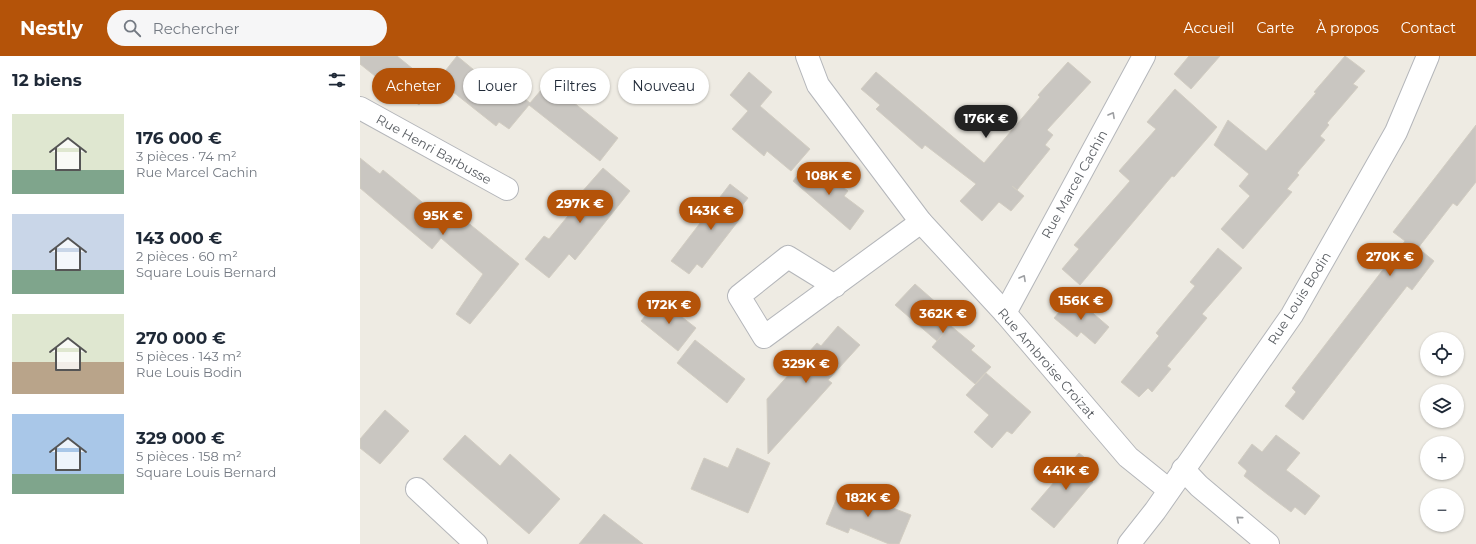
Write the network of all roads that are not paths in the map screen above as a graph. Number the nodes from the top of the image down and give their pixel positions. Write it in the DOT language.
graph roads {
  1 [pos="807,56"];
  2 [pos="1144,56"];
  3 [pos="1428,56"];
  4 [pos="360,108"];
  5 [pos="507,189"];
  6 [pos="922,222"];
  7 [pos="835,286"];
  8 [pos="1005,313"];
  9 [pos="1183,469"];
  10 [pos="417,489"];
  11 [pos="1168,490"];
  12 [pos="476,544"];
  13 [pos="1129,544"];
  14 [pos="1268,544"];
  1 -- 6 [label="street, Rue Ambroise Croizat"];
  8 -- 2 [label="street, Rue Marcel Cachin, one-way"];
  3 -- 9 [label="street, Rue Louis Bodin"];
  4 -- 5 [label="street, Rue Henri Barbusse"];
  6 -- 7 [label="street"];
  6 -- 8 [label="street, Rue Ambroise Croizat"];
  8 -- 11 [label="street, Rue Ambroise Croizat"];
  9 -- 11 [label="street, Rue Louis Bodin"];
  14 -- 9 [label="street, one-way"];
  10 -- 12 [label="street"];
  11 -- 13 [label="street, Rue Louis Bodin"];
}
